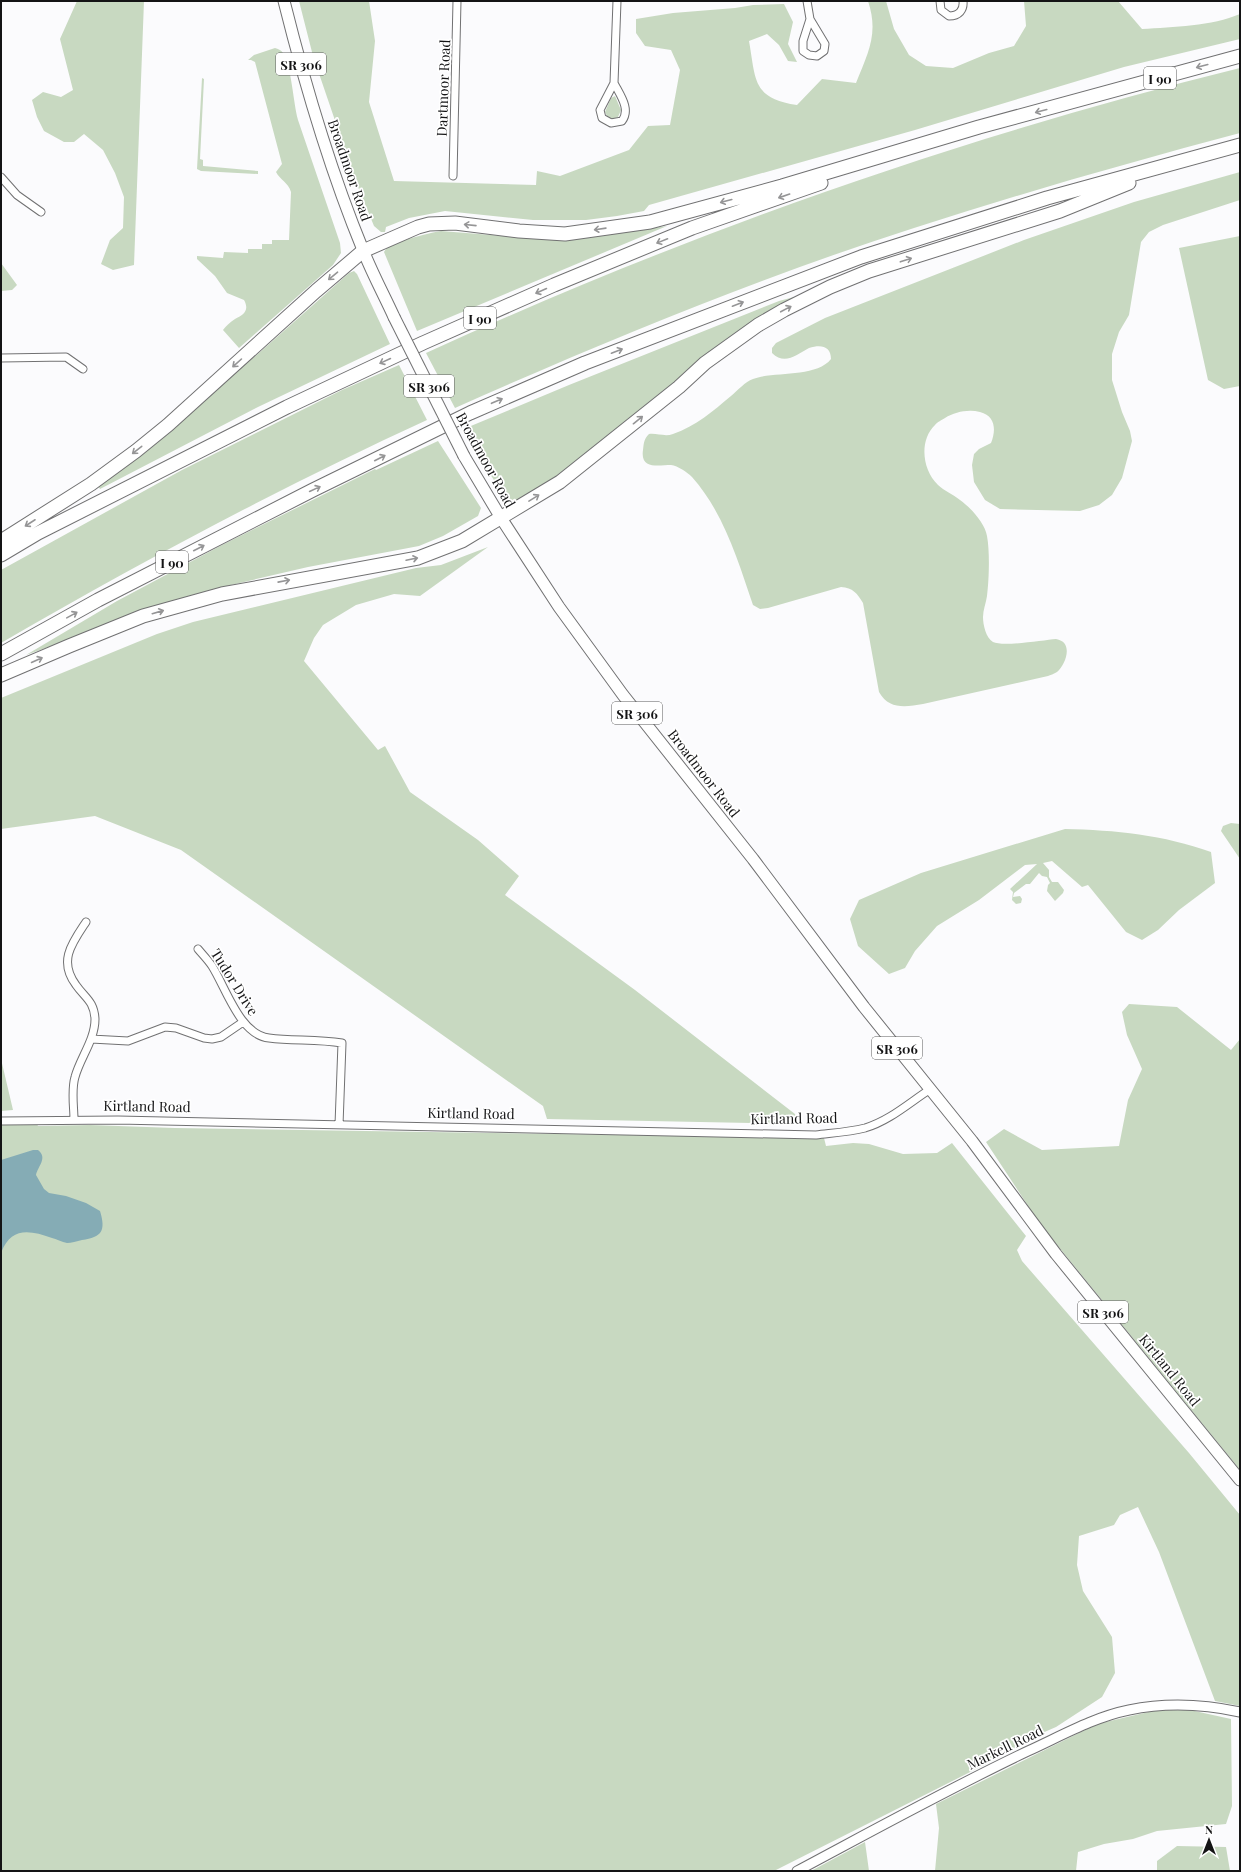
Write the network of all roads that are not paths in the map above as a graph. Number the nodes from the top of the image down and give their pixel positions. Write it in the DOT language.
graph roads {
  1 [pos="284,1"];
  2 [pos="457,1"];
  3 [pos="617,1"];
  4 [pos="807,1"];
  5 [pos="940,1"];
  6 [pos="964,1"];
  7 [pos="810,19"];
  8 [pos="1240,56"];
  9 [pos="614,83"];
  10 [pos="979,127"];
  11 [pos="1240,145"];
  12 [pos="1193,158"];
  13 [pos="454,176"];
  14 [pos="1,177"];
  15 [pos="41,212"];
  16 [pos="363,251"];
  17 [pos="1,358"];
  18 [pos="83,369"];
  19 [pos="501,518"];
  20 [pos="1,541"];
  21 [pos="1,555"];
  22 [pos="1,654"];
  23 [pos="1,675"];
  24 [pos="753,859"];
  25 [pos="86,922"];
  26 [pos="198,949"];
  27 [pos="243,1022"];
  28 [pos="91,1038"];
  29 [pos="929,1090"];
  30 [pos="74,1120"];
  31 [pos="1,1121"];
  32 [pos="340,1125"];
  33 [pos="1240,1480"];
  34 [pos="1240,1712"];
  35 [pos="797,1871"];
  1 -- 16 [label="main road, Broadmoor Road / SR 306"];
  2 -- 13 [label="street, Dartmoor Road"];
  3 -- 9 [label="street"];
  4 -- 7 [label="street"];
  5 -- 6 [label="street"];
  7 -- 7 [label="street"];
  8 -- 10 [label="highway, I 90, one-way"];
  9 -- 9 [label="street"];
  10 -- 16 [label="highway, one-way"];
  10 -- 21 [label="highway, I 90, one-way"];
  11 -- 12 [label="highway, I 90"];
  19 -- 12 [label="highway, one-way"];
  22 -- 12 [label="highway, I 90, one-way"];
  14 -- 15 [label="street"];
  16 -- 19 [label="main road, Broadmoor Road / SR 306, bridge"];
  16 -- 20 [label="highway, one-way"];
  17 -- 18 [label="street"];
  23 -- 19 [label="highway, one-way"];
  19 -- 24 [label="main road, Broadmoor Road / SR 306"];
  24 -- 29 [label="main road, Kirtland Road / SR 306"];
  25 -- 28 [label="street"];
  26 -- 27 [label="street, Tudor Drive"];
  27 -- 28 [label="street"];
  27 -- 32 [label="street, Tudor Drive"];
  28 -- 30 [label="street"];
  29 -- 32 [label="street, Kirtland Road"];
  29 -- 33 [label="main road, Kirtland Road / SR 306"];
  30 -- 31 [label="street, Kirtland Road"];
  30 -- 32 [label="street, Kirtland Road"];
  34 -- 35 [label="street, Markell Road"];
}
